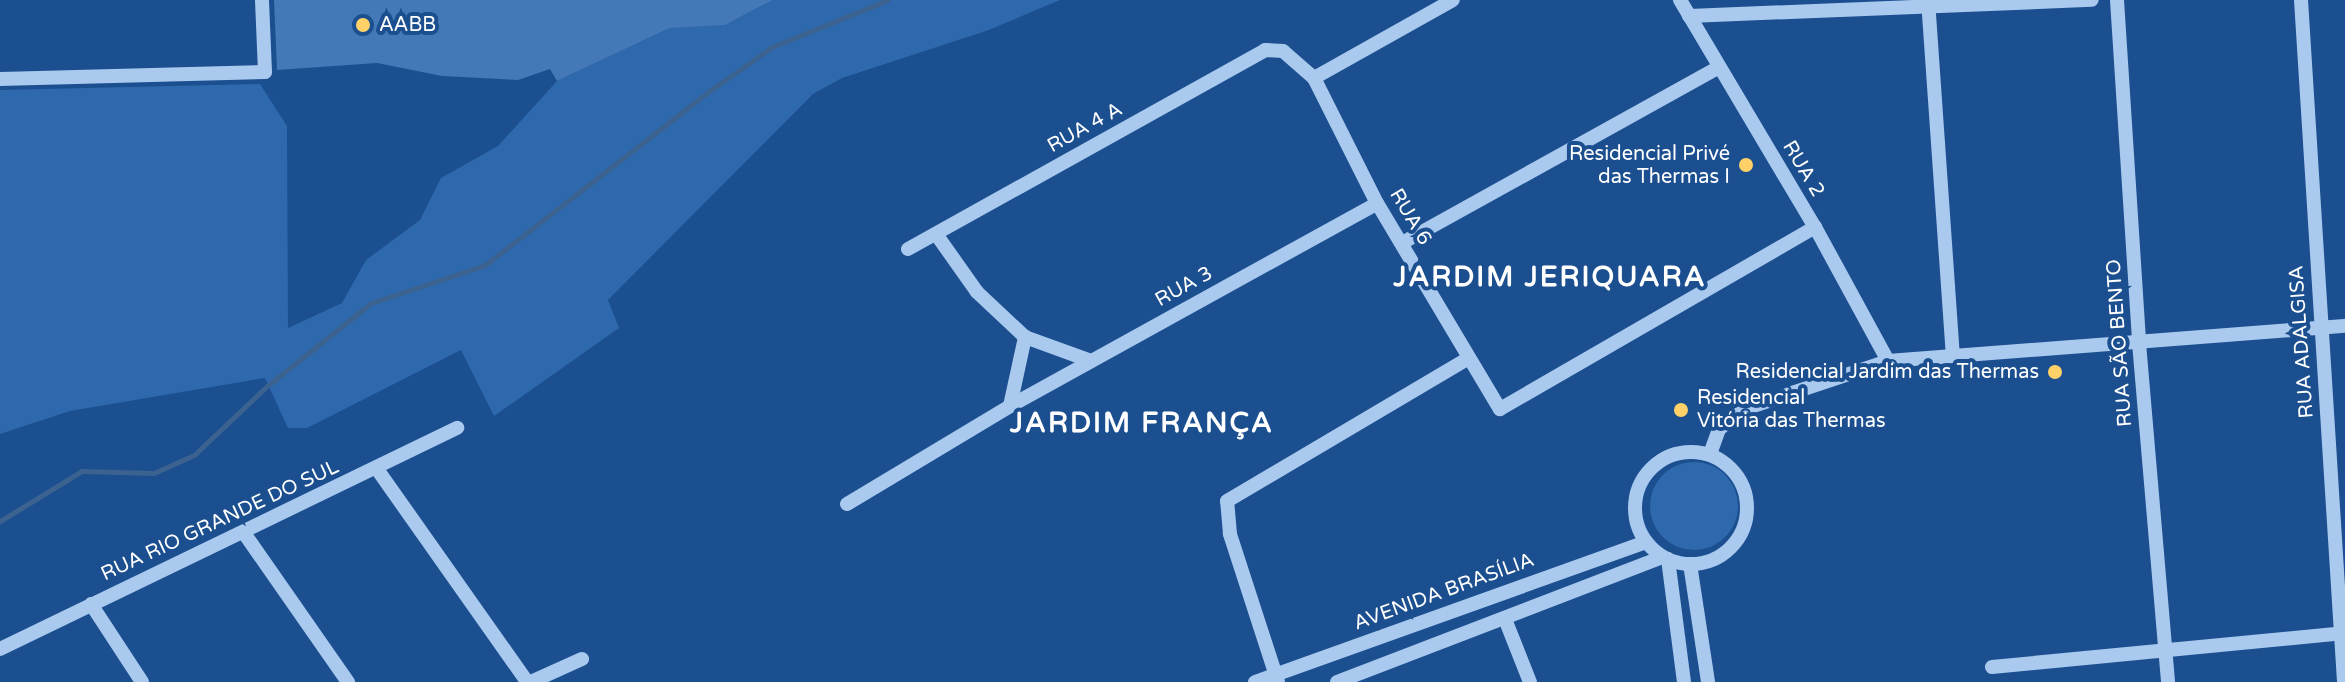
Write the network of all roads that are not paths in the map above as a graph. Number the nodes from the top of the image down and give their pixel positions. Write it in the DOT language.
graph roads {
  1 [pos="262,0"];
  2 [pos="1453,0"];
  3 [pos="1680,0"];
  4 [pos="2092,0"];
  5 [pos="2117,0"];
  6 [pos="2301,0"];
  7 [pos="1928,3"];
  8 [pos="1689,16"];
  9 [pos="1283,51"];
  10 [pos="1718,68"];
  11 [pos="1314,78"];
  12 [pos="0,79"];
  13 [pos="1377,203"];
  14 [pos="1815,227"];
  15 [pos="936,234"];
  16 [pos="1402,243"];
  17 [pos="908,249"];
  18 [pos="2345,326"];
  19 [pos="2320,328"];
  20 [pos="1025,337"];
  21 [pos="2139,343"];
  22 [pos="1953,354"];
  23 [pos="1469,358"];
  24 [pos="1091,361"];
  25 [pos="1888,361"];
  26 [pos="1010,406"];
  27 [pos="457,428"];
  28 [pos="1710,454"];
  29 [pos="377,469"];
  30 [pos="847,504"];
  31 [pos="244,533"];
  32 [pos="1646,542"];
  33 [pos="1665,558"];
  34 [pos="1690,564"];
  35 [pos="91,604"];
  36 [pos="1505,619"];
  37 [pos="2343,634"];
  38 [pos="0,649"];
  39 [pos="2166,649"];
  40 [pos="582,659"];
  41 [pos="1992,667"];
  42 [pos="1373,676"];
  43 [pos="1277,678"];
  44 [pos="142,682"];
  45 [pos="348,682"];
  46 [pos="529,682"];
  47 [pos="1255,682"];
  48 [pos="1337,682"];
  49 [pos="1530,682"];
  50 [pos="1684,682"];
  51 [pos="1708,682"];
  52 [pos="2168,682"];
  53 [pos="2344,682"];
  1 -- 12 [label="street"];
  2 -- 11 [label="street"];
  3 -- 8 [label="street, RUA 2"];
  4 -- 7 [label="street"];
  5 -- 21 [label="street, RUA SÃO BENTO"];
  6 -- 19 [label="street, RUA ADALGISA"];
  7 -- 8 [label="street"];
  7 -- 22 [label="street"];
  8 -- 10 [label="street, RUA 2"];
  9 -- 11 [label="street, RUA 6"];
  9 -- 15 [label="street, RUA 4 A"];
  10 -- 14 [label="street, RUA 2"];
  10 -- 16 [label="street"];
  11 -- 13 [label="street, RUA 6"];
  13 -- 16 [label="street, RUA 6"];
  13 -- 24 [label="street, RUA 3"];
  14 -- 23 [label="street, RUA 6"];
  14 -- 25 [label="street, RUA 2"];
  15 -- 17 [label="street, RUA 4 A"];
  15 -- 20 [label="street"];
  16 -- 23 [label="street, RUA 6"];
  18 -- 19 [label="street"];
  19 -- 21 [label="street"];
  19 -- 37 [label="street, RUA ADALGISA"];
  20 -- 24 [label="street"];
  20 -- 26 [label="street"];
  21 -- 22 [label="street"];
  21 -- 39 [label="street, RUA SÃO BENTO"];
  22 -- 25 [label="street"];
  23 -- 43 [label="street"];
  24 -- 26 [label="street, RUA 3"];
  25 -- 28 [label="street"];
  26 -- 30 [label="street, RUA 3"];
  27 -- 29 [label="street, RUA RIO GRANDE DO SUL"];
  28 -- 32 [label="street"];
  28 -- 34 [label="street"];
  29 -- 31 [label="street, RUA RIO GRANDE DO SUL"];
  29 -- 46 [label="street"];
  31 -- 35 [label="street, RUA RIO GRANDE DO SUL"];
  31 -- 45 [label="street"];
  32 -- 33 [label="street"];
  32 -- 43 [label="street, AVENIDA BRASÍLIA"];
  33 -- 34 [label="street"];
  33 -- 36 [label="street"];
  33 -- 50 [label="street"];
  34 -- 51 [label="street"];
  35 -- 38 [label="street, RUA RIO GRANDE DO SUL"];
  35 -- 44 [label="street"];
  36 -- 42 [label="street"];
  36 -- 49 [label="street"];
  37 -- 39 [label="street"];
  37 -- 53 [label="street, RUA ADALGISA"];
  39 -- 41 [label="street"];
  39 -- 52 [label="street, RUA SÃO BENTO"];
  40 -- 46 [label="street"];
  42 -- 48 [label="street"];
  43 -- 47 [label="street, AVENIDA BRASÍLIA"];
}
